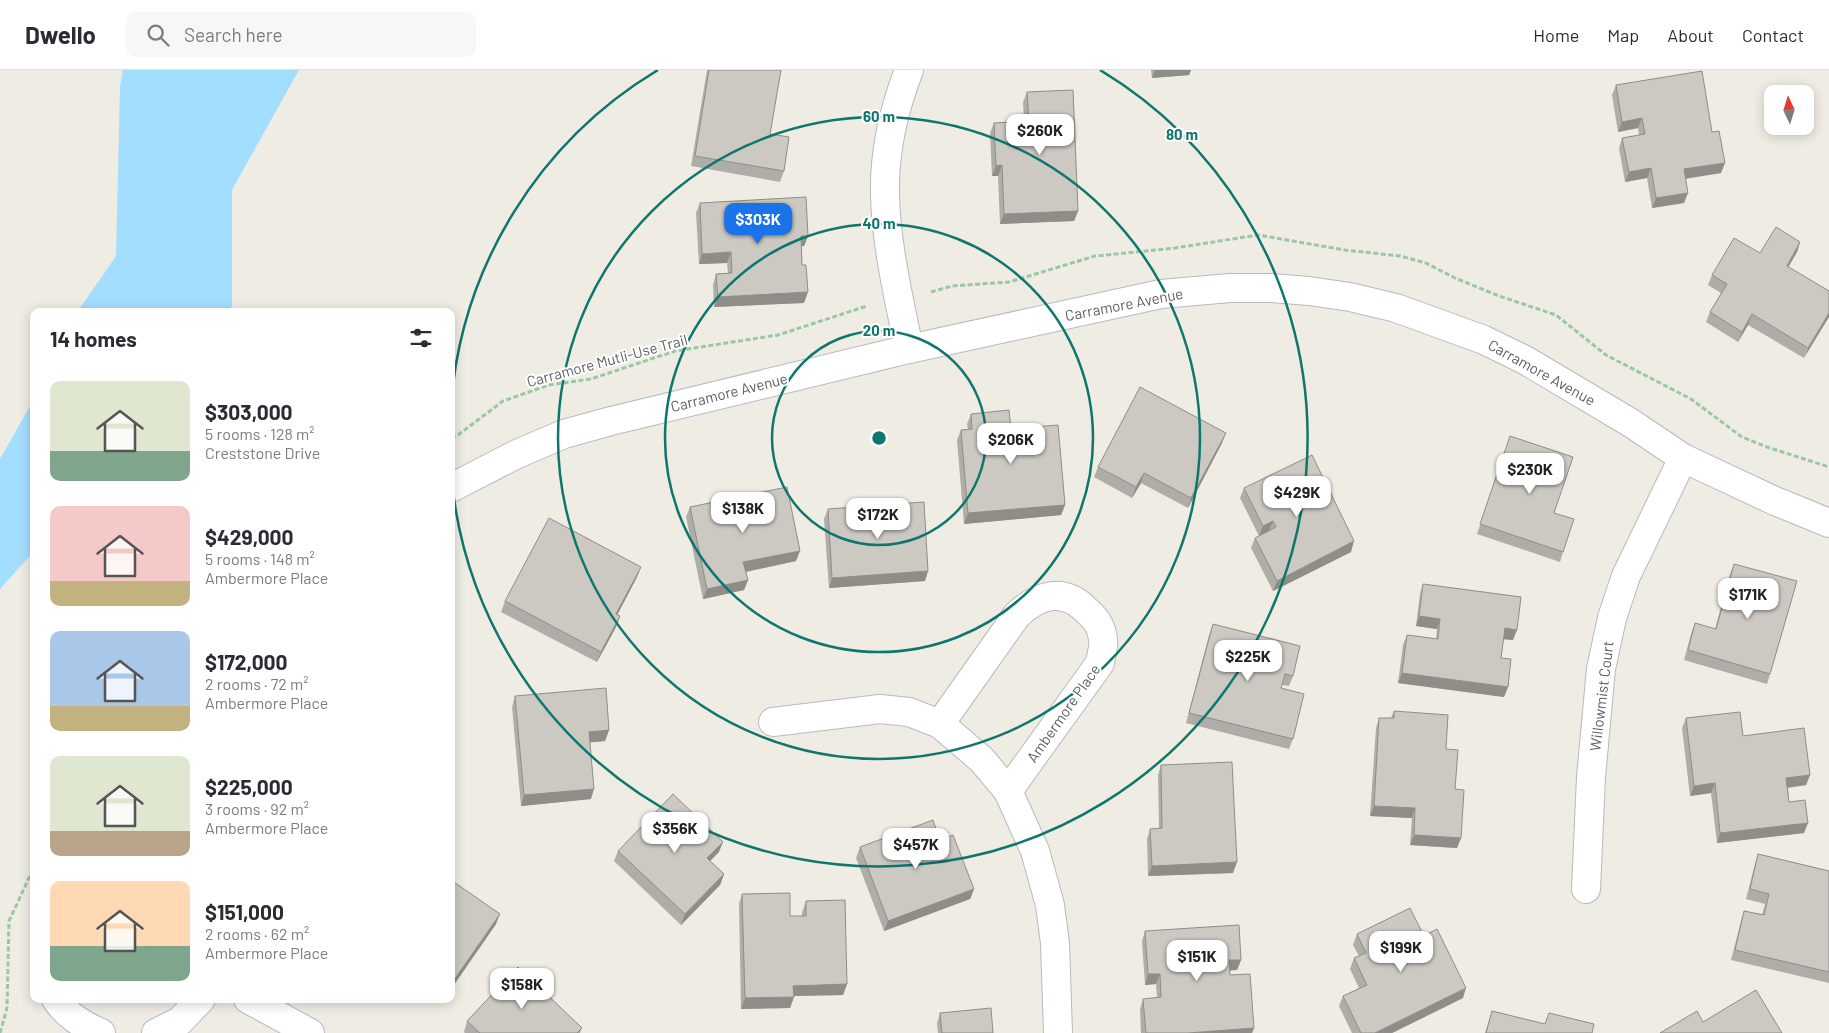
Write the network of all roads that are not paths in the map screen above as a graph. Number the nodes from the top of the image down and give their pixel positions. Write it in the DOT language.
graph roads {
  1 [pos="909,70"];
  2 [pos="909,349"];
  3 [pos="1683,458"];
  4 [pos="455,486"];
  5 [pos="1829,523"];
  6 [pos="774,722"];
  7 [pos="940,724"];
  8 [pos="1008,791"];
  9 [pos="1586,889"];
  10 [pos="58,1003"];
  11 [pos="197,1003"];
  12 [pos="255,1003"];
  13 [pos="84,1030"];
  14 [pos="156,1033"];
  15 [pos="310,1033"];
  16 [pos="1058,1033"];
  1 -- 2 [label="street"];
  2 -- 3 [label="street, Carramore Avenue"];
  2 -- 4 [label="street, Carramore Avenue"];
  3 -- 5 [label="street, Carramore Avenue"];
  3 -- 9 [label="street, Willowmist Court"];
  6 -- 7 [label="street"];
  7 -- 8 [label="street"];
  7 -- 8 [label="street, Ambermore Place"];
  8 -- 16 [label="street"];
  10 -- 13 [label="street"];
  11 -- 14 [label="street"];
  12 -- 15 [label="street"];
}
